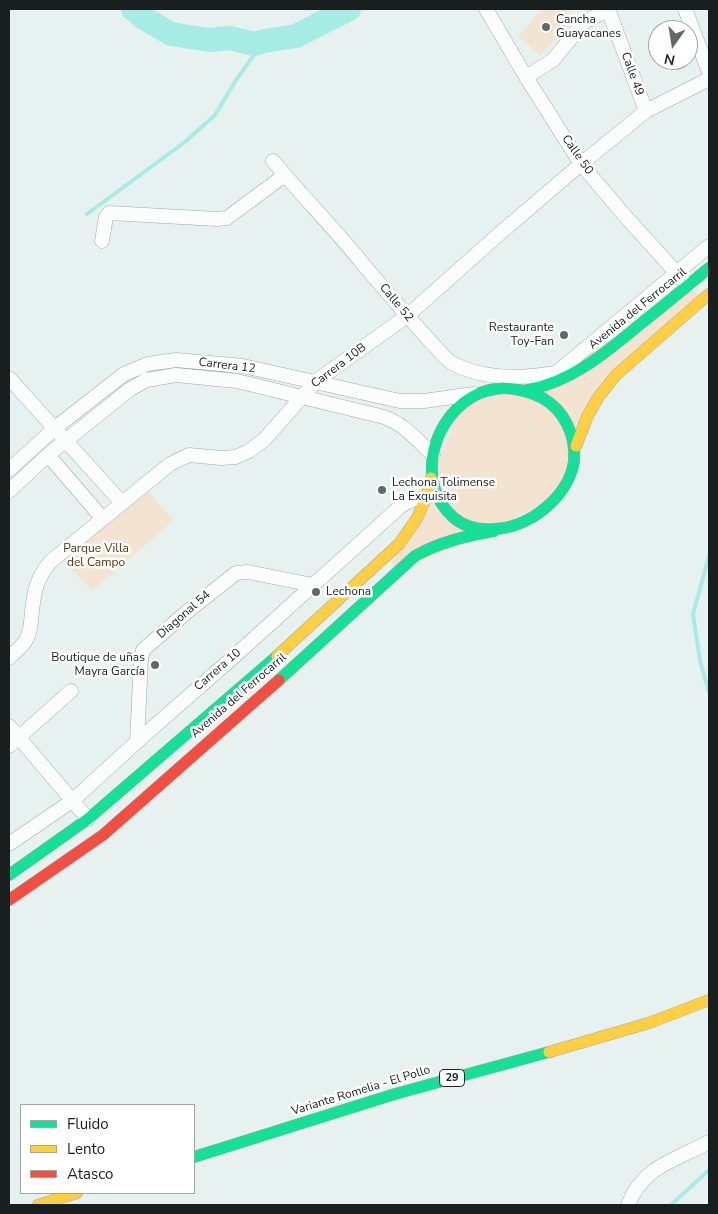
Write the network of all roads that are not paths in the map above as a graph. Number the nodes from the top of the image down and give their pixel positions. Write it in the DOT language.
graph roads {
  1 [pos="609,9"];
  2 [pos="685,9"];
  3 [pos="487,10"];
  4 [pos="709,72"];
  5 [pos="526,77"];
  6 [pos="709,80"];
  7 [pos="646,111"];
  8 [pos="273,161"];
  9 [pos="581,164"];
  10 [pos="285,175"];
  11 [pos="102,241"];
  12 [pos="709,246"];
  13 [pos="709,268"];
  14 [pos="677,275"];
  15 [pos="688,287"];
  16 [pos="709,294"];
  17 [pos="407,316"];
  18 [pos="176,360"];
  19 [pos="176,375"];
  20 [pos="9,378"];
  21 [pos="316,381"];
  22 [pos="527,390"];
  23 [pos="478,393"];
  24 [pos="301,397"];
  25 [pos="55,428"];
  26 [pos="67,440"];
  27 [pos="576,446"];
  28 [pos="48,455"];
  29 [pos="432,455"];
  30 [pos="9,470"];
  31 [pos="431,478"];
  32 [pos="9,491"];
  33 [pos="426,498"];
  34 [pos="122,503"];
  35 [pos="103,519"];
  36 [pos="494,531"];
  37 [pos="312,585"];
  38 [pos="9,658"];
  39 [pos="71,691"];
  40 [pos="9,726"];
  41 [pos="138,740"];
  42 [pos="13,742"];
  43 [pos="72,801"];
  44 [pos="88,819"];
  45 [pos="9,844"];
  46 [pos="9,875"];
  47 [pos="9,900"];
  48 [pos="708,1002"];
  49 [pos="709,1142"];
  50 [pos="195,1156"];
  51 [pos="74,1194"];
  52 [pos="38,1205"];
  53 [pos="628,1205"];
  1 -- 5 [label="street"];
  1 -- 7 [label="street, Calle 49"];
  2 -- 4 [label="street"];
  3 -- 5 [label="street, Calle 50"];
  5 -- 9 [label="street, Calle 50"];
  6 -- 7 [label="street, Carrera 10B"];
  7 -- 9 [label="street, Carrera 10B"];
  8 -- 10 [label="street, Calle 52"];
  9 -- 14 [label="street, Calle 50"];
  9 -- 17 [label="street, Carrera 10B"];
  10 -- 11 [label="street"];
  10 -- 17 [label="street, Calle 52"];
  12 -- 14 [label="street"];
  13 -- 15 [label="main road, Avenida del Ferrocarril"];
  14 -- 15 [label="street, Calle 50"];
  14 -- 17 [label="street, Calle 52"];
  15 -- 22 [label="main road, Avenida del Ferrocarril"];
  16 -- 27 [label="main road"];
  17 -- 21 [label="street, Carrera 10B"];
  18 -- 19 [label="street"];
  18 -- 21 [label="street, Carrera 12"];
  18 -- 25 [label="street, Carrera 12"];
  19 -- 24 [label="street, Carrera 12"];
  19 -- 26 [label="street, Carrera 12"];
  20 -- 25 [label="street"];
  21 -- 23 [label="street, Carrera 12"];
  21 -- 24 [label="street, Carrera 10B"];
  22 -- 23 [label="main road"];
  22 -- 27 [label="main road"];
  23 -- 29 [label="main road"];
  24 -- 29 [label="street, Carrera 12"];
  24 -- 34 [label="street, Carrera 10B"];
  25 -- 26 [label="street"];
  25 -- 30 [label="street, Carrera 12"];
  26 -- 28 [label="street, Carrera 12"];
  26 -- 34 [label="street"];
  27 -- 36 [label="main road"];
  28 -- 32 [label="street, Carrera 12"];
  28 -- 35 [label="street"];
  29 -- 31 [label="main road"];
  31 -- 33 [label="main road, Avenida del Ferrocarril"];
  31 -- 36 [label="main road"];
  33 -- 37 [label="street, Carrera 10"];
  33 -- 44 [label="main road, Avenida del Ferrocarril"];
  34 -- 35 [label="street, Carrera 10B"];
  35 -- 38 [label="street, Carrera 10B"];
  36 -- 47 [label="main road, Avenida del Ferrocarril"];
  37 -- 41 [label="street, Carrera 10"];
  37 -- 41 [label="street, Diagonal 54"];
  39 -- 42 [label="street"];
  40 -- 42 [label="street"];
  41 -- 43 [label="street, Carrera 10"];
  42 -- 43 [label="street"];
  43 -- 44 [label="street"];
  43 -- 45 [label="street, Carrera 10"];
  44 -- 46 [label="main road, Avenida del Ferrocarril"];
  48 -- 50 [label="main road, Variante Romelia - El Pollo / 29"];
  49 -- 53 [label="street"];
  51 -- 52 [label="main road"];
}
